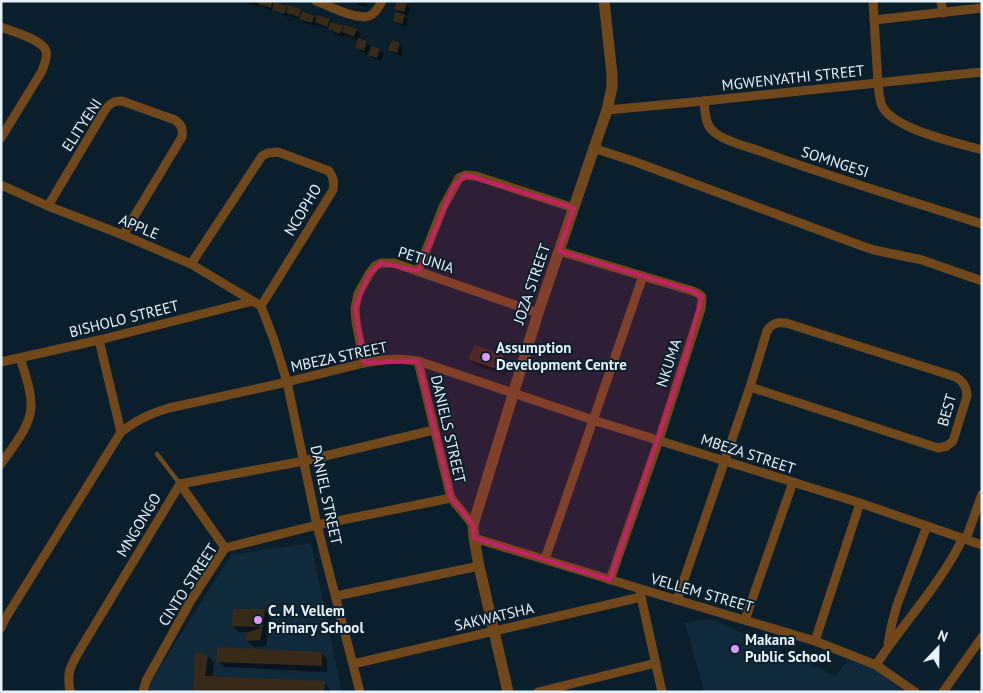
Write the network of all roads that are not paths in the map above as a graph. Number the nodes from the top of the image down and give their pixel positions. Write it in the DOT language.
graph roads {
  1 [pos="316,1"];
  2 [pos="382,1"];
  3 [pos="604,1"];
  4 [pos="872,1"];
  5 [pos="941,1"];
  6 [pos="982,8"];
  7 [pos="943,13"];
  8 [pos="874,20"];
  9 [pos="1,27"];
  10 [pos="982,72"];
  11 [pos="878,83"];
  12 [pos="704,101"];
  13 [pos="607,110"];
  14 [pos="1,138"];
  15 [pos="593,148"];
  16 [pos="982,150"];
  17 [pos="1,185"];
  18 [pos="48,206"];
  19 [pos="574,208"];
  20 [pos="982,224"];
  21 [pos="123,234"];
  22 [pos="559,251"];
  23 [pos="191,264"];
  24 [pos="418,271"];
  25 [pos="643,276"];
  26 [pos="982,281"];
  27 [pos="257,304"];
  28 [pos="538,313"];
  29 [pos="99,340"];
  30 [pos="20,358"];
  31 [pos="418,361"];
  32 [pos="1,362"];
  33 [pos="364,363"];
  34 [pos="287,382"];
  35 [pos="750,387"];
  36 [pos="513,392"];
  37 [pos="593,420"];
  38 [pos="434,430"];
  39 [pos="121,432"];
  40 [pos="659,440"];
  41 [pos="157,454"];
  42 [pos="304,461"];
  43 [pos="725,461"];
  44 [pos="1,464"];
  45 [pos="793,482"];
  46 [pos="180,484"];
  47 [pos="982,494"];
  48 [pos="451,498"];
  49 [pos="860,503"];
  50 [pos="317,525"];
  51 [pos="473,525"];
  52 [pos="927,526"];
  53 [pos="474,538"];
  54 [pos="964,539"];
  55 [pos="982,545"];
  56 [pos="225,548"];
  57 [pos="545,560"];
  58 [pos="479,566"];
  59 [pos="610,580"];
  60 [pos="640,593"];
  61 [pos="336,596"];
  62 [pos="677,600"];
  63 [pos="3,618"];
  64 [pos="745,620"];
  65 [pos="1,628"];
  66 [pos="494,631"];
  67 [pos="982,637"];
  68 [pos="815,641"];
  69 [pos="888,646"];
  70 [pos="656,663"];
  71 [pos="354,664"];
  72 [pos="876,665"];
  73 [pos="142,691"];
  74 [pos="358,691"];
  75 [pos="70,692"];
  76 [pos="508,692"];
  77 [pos="538,692"];
  78 [pos="662,692"];
  79 [pos="915,692"];
  80 [pos="943,692"];
  1 -- 2 [label="street"];
  3 -- 13 [label="street, JOZA STREET"];
  4 -- 8 [label="street"];
  5 -- 7 [label="street"];
  6 -- 7 [label="street"];
  7 -- 8 [label="street"];
  8 -- 11 [label="street"];
  9 -- 14 [label="street"];
  10 -- 11 [label="street, MGWENYATHI STREET"];
  11 -- 12 [label="street, MGWENYATHI STREET"];
  11 -- 16 [label="street"];
  12 -- 13 [label="street, MGWENYATHI STREET"];
  12 -- 20 [label="street, SOMNGESI"];
  13 -- 15 [label="street, JOZA STREET"];
  15 -- 19 [label="street, JOZA STREET"];
  15 -- 26 [label="street"];
  17 -- 18 [label="street, APPLE"];
  18 -- 21 [label="street, APPLE"];
  18 -- 21 [label="street, ELITYENI"];
  19 -- 22 [label="street, JOZA STREET"];
  19 -- 24 [label="street"];
  21 -- 23 [label="street, APPLE"];
  22 -- 25 [label="street, NKUMA"];
  22 -- 28 [label="street, JOZA STREET"];
  23 -- 27 [label="street, APPLE"];
  23 -- 27 [label="street, NCOPHO"];
  24 -- 28 [label="street, PETUNIA"];
  24 -- 33 [label="street, PETUNIA"];
  25 -- 37 [label="street"];
  25 -- 40 [label="street, NKUMA"];
  27 -- 29 [label="street, BISHOLO STREET"];
  27 -- 34 [label="street, DANIEL STREET"];
  28 -- 36 [label="street, JOZA STREET"];
  29 -- 30 [label="street, BISHOLO STREET"];
  29 -- 39 [label="street"];
  30 -- 32 [label="street, BISHOLO STREET"];
  30 -- 44 [label="street"];
  31 -- 33 [label="street, MBEZA STREET"];
  31 -- 36 [label="street, MBEZA STREET"];
  31 -- 38 [label="street, DANIELS STREET"];
  33 -- 34 [label="street, MBEZA STREET"];
  34 -- 39 [label="street, MBEZA STREET"];
  34 -- 42 [label="street, DANIEL STREET"];
  35 -- 35 [label="street, BEST"];
  35 -- 43 [label="street, BEST"];
  36 -- 37 [label="street, MBEZA STREET"];
  36 -- 51 [label="street, JOZA STREET"];
  37 -- 40 [label="street, MBEZA STREET"];
  37 -- 57 [label="street"];
  38 -- 42 [label="street, MNGONGO"];
  38 -- 48 [label="street, DANIELS STREET"];
  39 -- 63 [label="street, MBEZA STREET"];
  40 -- 43 [label="street, MBEZA STREET"];
  40 -- 59 [label="street, NKUMA"];
  41 -- 46 [label="lane"];
  42 -- 46 [label="street, MNGONGO"];
  42 -- 50 [label="street, DANIEL STREET"];
  43 -- 45 [label="street, MBEZA STREET"];
  43 -- 62 [label="street, BEST"];
  45 -- 49 [label="street, MBEZA STREET"];
  45 -- 64 [label="street"];
  46 -- 56 [label="street"];
  46 -- 75 [label="street, MNGONGO"];
  47 -- 54 [label="street"];
  48 -- 50 [label="street, CINTO STREET"];
  48 -- 51 [label="street, DANIELS STREET"];
  49 -- 52 [label="street, MBEZA STREET"];
  49 -- 68 [label="street"];
  50 -- 56 [label="street, CINTO STREET"];
  50 -- 61 [label="street, DANIEL STREET"];
  51 -- 53 [label="street, JOZA STREET"];
  52 -- 54 [label="street, MBEZA STREET"];
  52 -- 69 [label="street"];
  53 -- 57 [label="street, VELLEM STREET"];
  53 -- 58 [label="street, JOZA STREET"];
  54 -- 55 [label="street, MBEZA STREET"];
  54 -- 69 [label="street"];
  56 -- 73 [label="street, CINTO STREET"];
  57 -- 59 [label="street, VELLEM STREET"];
  58 -- 61 [label="street"];
  58 -- 66 [label="street, JOZA STREET"];
  59 -- 60 [label="street, VELLEM STREET"];
  60 -- 62 [label="street, VELLEM STREET"];
  60 -- 66 [label="street, SAKWATSHA"];
  60 -- 70 [label="street"];
  61 -- 71 [label="street, DANIEL STREET"];
  62 -- 64 [label="street, VELLEM STREET"];
  63 -- 65 [label="street, MBEZA STREET"];
  64 -- 68 [label="street, VELLEM STREET"];
  66 -- 71 [label="street, SAKWATSHA"];
  66 -- 76 [label="street, JOZA STREET"];
  67 -- 80 [label="street"];
  68 -- 72 [label="street, VELLEM STREET"];
  69 -- 72 [label="street"];
  70 -- 77 [label="street"];
  70 -- 78 [label="street"];
  71 -- 74 [label="street, DANIEL STREET"];
  72 -- 79 [label="street, VELLEM STREET"];
}
